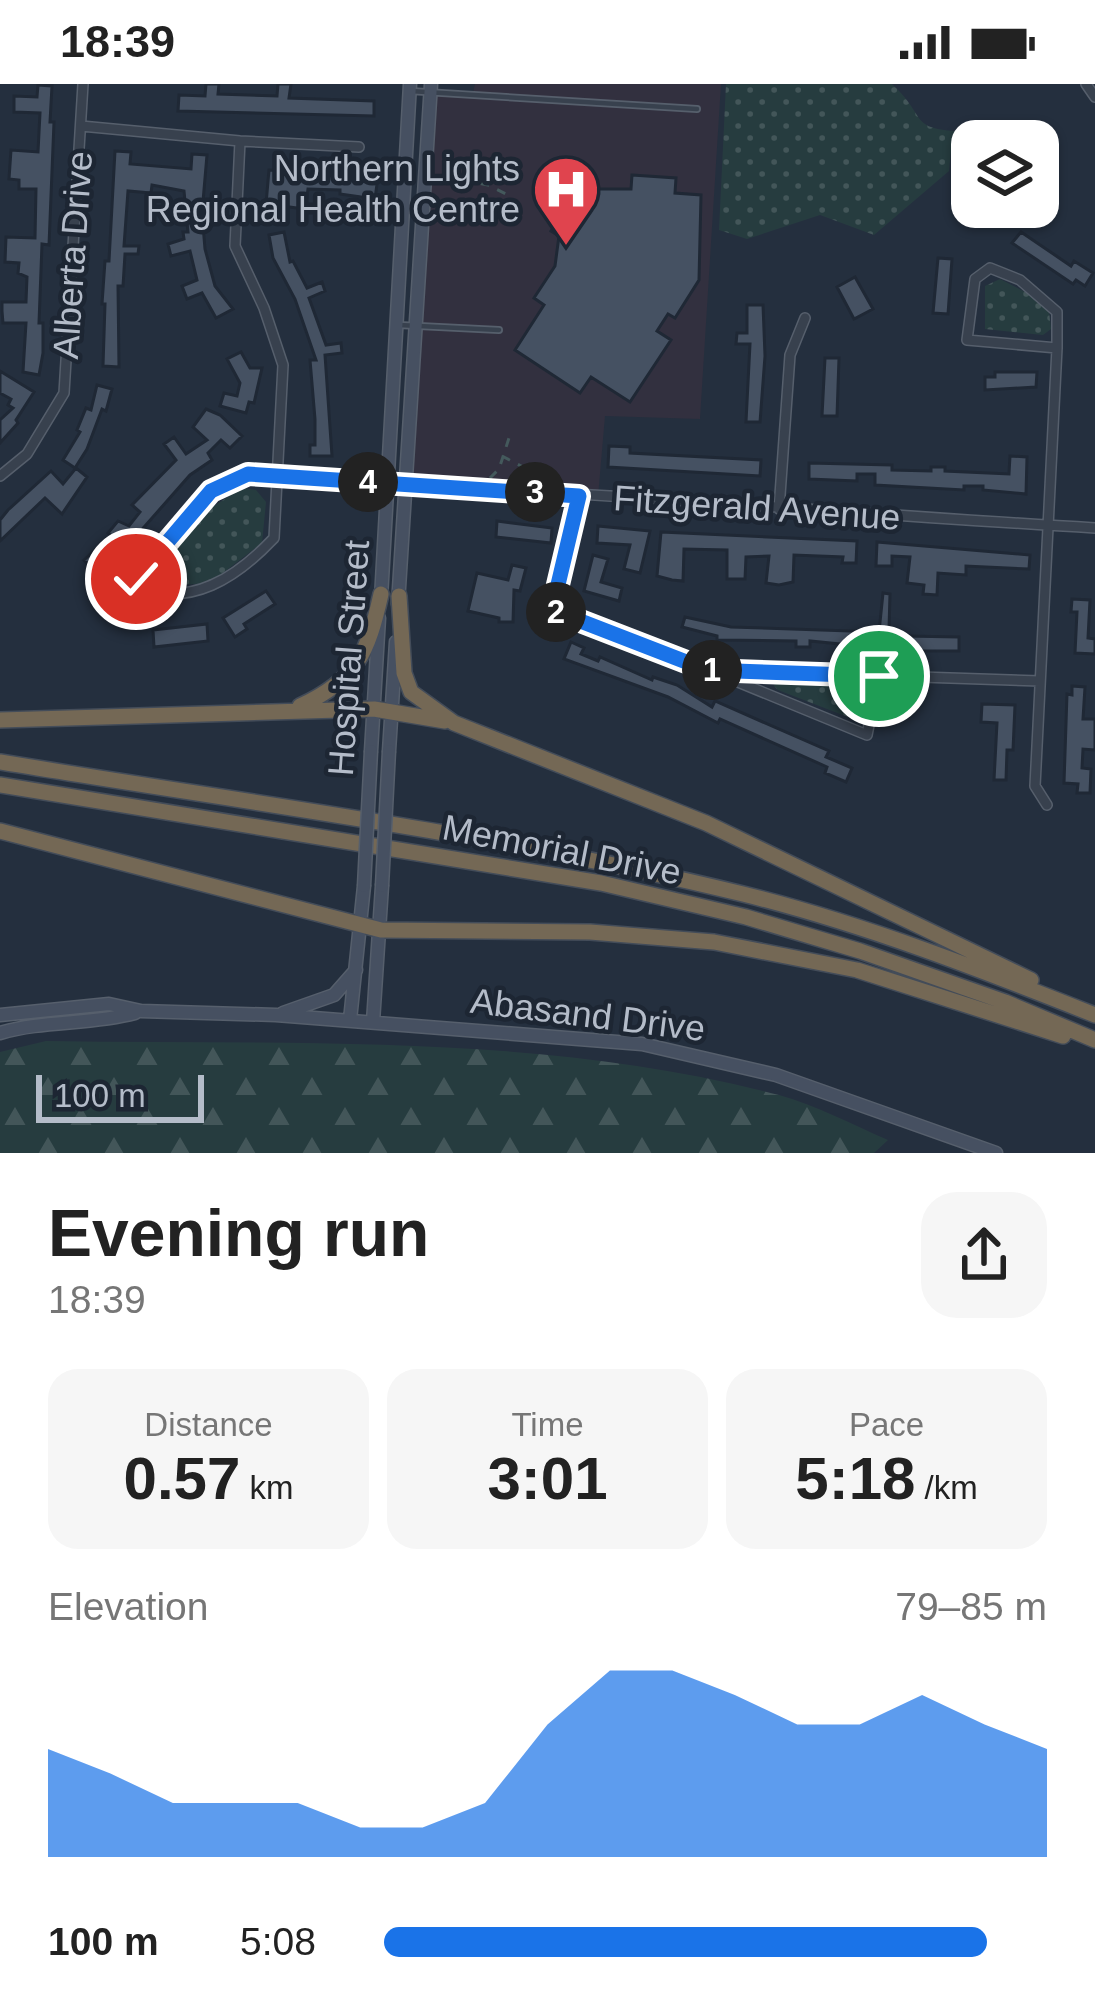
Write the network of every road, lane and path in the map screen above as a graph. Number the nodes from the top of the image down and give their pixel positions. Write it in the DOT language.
graph roads {
  1 [pos="83,84"];
  2 [pos="1086,84"];
  3 [pos="410,87"];
  4 [pos="431,87"];
  5 [pos="1095,98"];
  6 [pos="697,109"];
  7 [pos="80,126"];
  8 [pos="240,141"];
  9 [pos="359,147"];
  10 [pos="445,177"];
  11 [pos="510,196"];
  12 [pos="805,318"];
  13 [pos="399,325"];
  14 [pos="418,325"];
  15 [pos="500,330"];
  16 [pos="1057,348"];
  17 [pos="509,438"];
  18 [pos="504,461"];
  19 [pos="0,476"];
  20 [pos="276,476"];
  21 [pos="390,483"];
  22 [pos="409,485"];
  23 [pos="480,488"];
  24 [pos="575,495"];
  25 [pos="779,509"];
  26 [pos="1048,525"];
  27 [pos="1095,528"];
  28 [pos="381,594"];
  29 [pos="399,596"];
  30 [pos="707,670"];
  31 [pos="879,676"];
  32 [pos="1040,681"];
  33 [pos="374,709"];
  34 [pos="291,710"];
  35 [pos="392,712"];
  36 [pos="0,720"];
  37 [pos="454,723"];
  38 [pos="0,762"];
  39 [pos="0,785"];
  40 [pos="1047,805"];
  41 [pos="0,831"];
  42 [pos="362,926"];
  43 [pos="381,930"];
  44 [pos="357,969"];
  45 [pos="141,1011"];
  46 [pos="1095,1013"];
  47 [pos="0,1015"];
  48 [pos="276,1015"];
  49 [pos="350,1021"];
  50 [pos="373,1022"];
  51 [pos="0,1033"];
  52 [pos="1095,1044"];
  53 [pos="996,1153"];
  1 -- 7 [label="street, Alberta Drive"];
  2 -- 5 [label="street"];
  3 -- 4 [label="lane"];
  3 -- 13 [label="main road, Hospital Street"];
  4 -- 6 [label="lane"];
  4 -- 14 [label="main road, Hospital Street"];
  7 -- 8 [label="street"];
  7 -- 19 [label="street, Alberta Drive"];
  8 -- 9 [label="street"];
  8 -- 20 [label="street"];
  10 -- 11 [label="path"];
  12 -- 25 [label="street"];
  13 -- 14 [label="lane"];
  13 -- 21 [label="main road, Hospital Street"];
  14 -- 15 [label="lane"];
  14 -- 22 [label="main road, Hospital Street"];
  16 -- 16 [label="street"];
  16 -- 26 [label="street"];
  17 -- 18 [label="path"];
  18 -- 23 [label="path"];
  18 -- 24 [label="path"];
  20 -- 20 [label="street"];
  20 -- 21 [label="street, Fitzgerald Avenue"];
  21 -- 22 [label="street, Fitzgerald Avenue"];
  21 -- 28 [label="main road, Hospital Street"];
  22 -- 23 [label="street, Fitzgerald Avenue"];
  22 -- 29 [label="main road, Hospital Street"];
  23 -- 24 [label="street, Fitzgerald Avenue"];
  24 -- 25 [label="street, Fitzgerald Avenue"];
  24 -- 30 [label="street"];
  25 -- 26 [label="street, Fitzgerald Avenue"];
  26 -- 27 [label="street, Fitzgerald Avenue"];
  26 -- 32 [label="street"];
  28 -- 33 [label="main road, Hospital Street"];
  28 -- 34 [label="highway"];
  29 -- 35 [label="main road, Hospital Street"];
  29 -- 37 [label="highway"];
  30 -- 31 [label="street"];
  30 -- 31 [label="street"];
  31 -- 32 [label="street"];
  32 -- 40 [label="street"];
  33 -- 34 [label="highway"];
  33 -- 35 [label="highway"];
  33 -- 42 [label="main road, Hospital Street, bridge"];
  34 -- 36 [label="highway"];
  35 -- 37 [label="highway"];
  35 -- 43 [label="main road, Hospital Street, bridge"];
  37 -- 46 [label="highway"];
  38 -- 46 [label="highway, Memorial Drive"];
  39 -- 52 [label="highway, Memorial Drive"];
  41 -- 42 [label="highway"];
  42 -- 43 [label="highway"];
  42 -- 44 [label="main road, Hospital Street"];
  43 -- 50 [label="main road"];
  43 -- 52 [label="highway"];
  44 -- 48 [label="main road"];
  44 -- 49 [label="main road, Hospital Street"];
  45 -- 47 [label="main road, Abasand Drive"];
  45 -- 48 [label="main road, Abasand Drive"];
  45 -- 51 [label="main road, Abasand Drive"];
  48 -- 49 [label="main road, Abasand Drive"];
  49 -- 50 [label="main road, Abasand Drive"];
  50 -- 53 [label="main road, Abasand Drive"];
}
